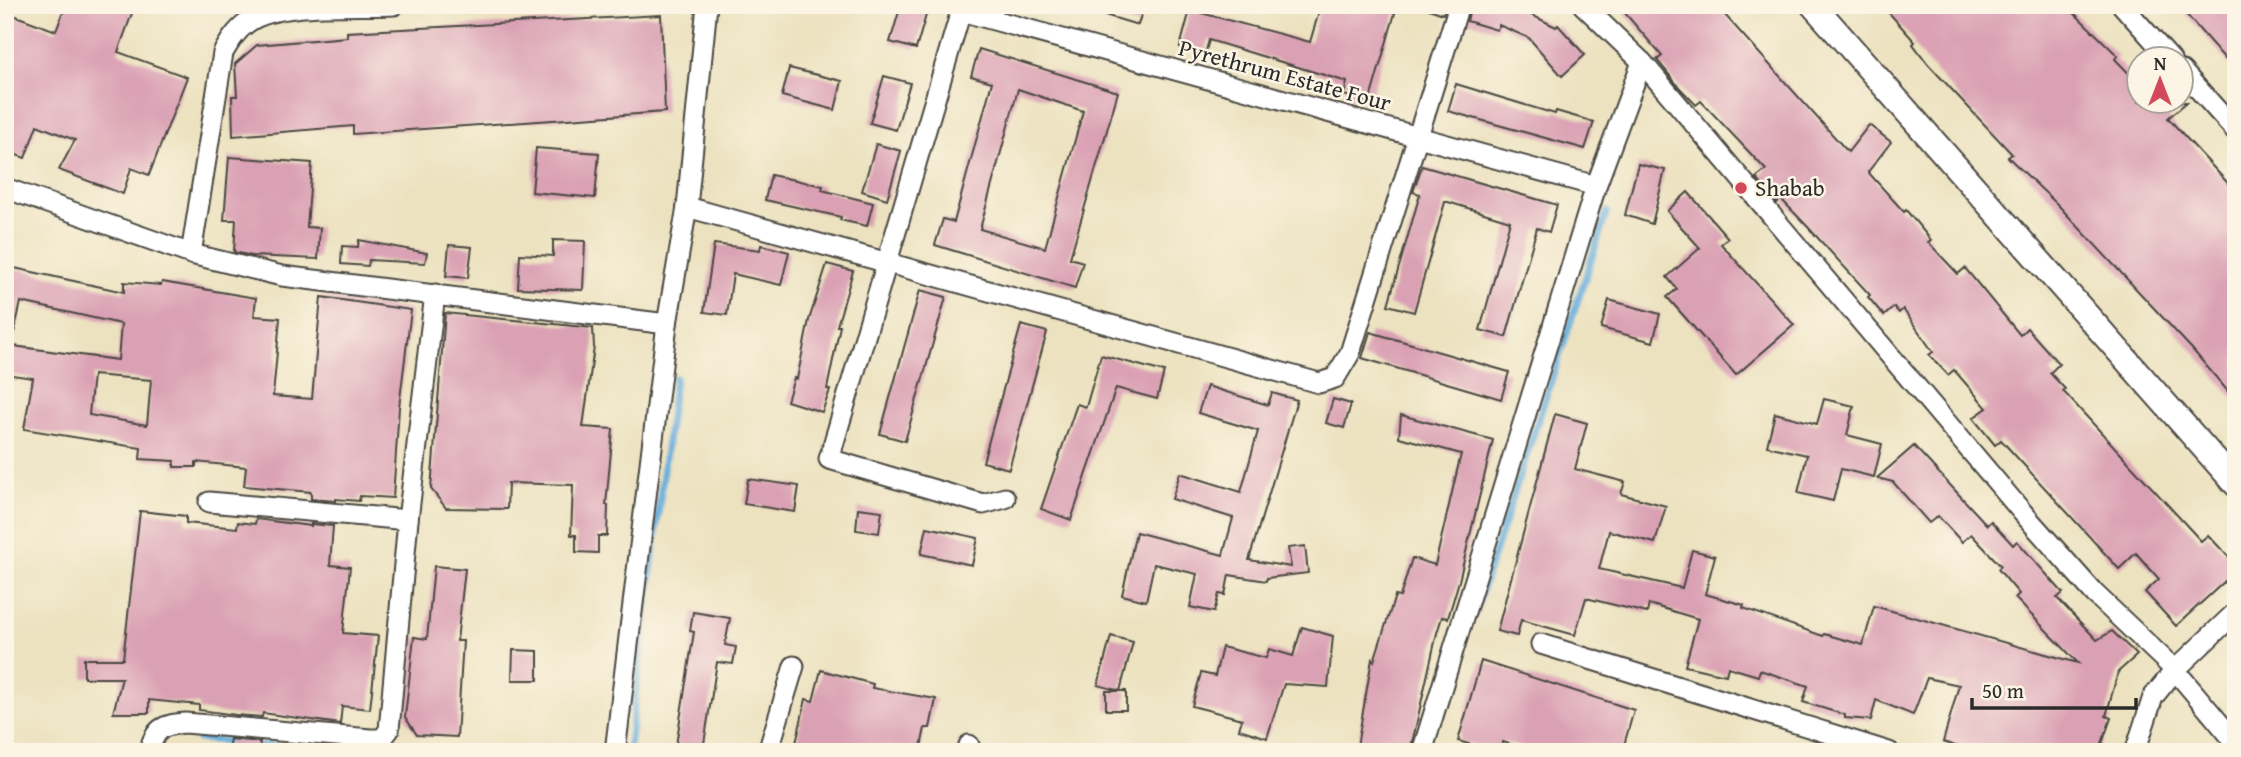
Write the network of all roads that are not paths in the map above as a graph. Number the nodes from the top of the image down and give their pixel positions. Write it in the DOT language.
graph roads {
  1 [pos="394,5"];
  2 [pos="707,5"];
  3 [pos="1459,5"];
  4 [pos="1583,5"];
  5 [pos="1813,5"];
  6 [pos="2122,5"];
  7 [pos="962,8"];
  8 [pos="2159,46"];
  9 [pos="1642,62"];
  10 [pos="2196,87"];
  11 [pos="2236,131"];
  12 [pos="1418,137"];
  13 [pos="1597,186"];
  14 [pos="5,188"];
  15 [pos="687,207"];
  16 [pos="191,254"];
  17 [pos="888,264"];
  18 [pos="435,294"];
  19 [pos="667,324"];
  20 [pos="2236,484"];
  21 [pos="1005,498"];
  22 [pos="209,502"];
  23 [pos="408,520"];
  24 [pos="2236,612"];
  25 [pos="1541,645"];
  26 [pos="794,666"];
  27 [pos="2175,670"];
  28 [pos="2236,743"];
  29 [pos="149,752"];
  30 [pos="615,752"];
  31 [pos="768,752"];
  32 [pos="1422,752"];
  33 [pos="1889,752"];
  34 [pos="2135,752"];
  1 -- 16 [label="street"];
  2 -- 15 [label="street"];
  3 -- 12 [label="street"];
  4 -- 9 [label="street"];
  5 -- 20 [label="street"];
  6 -- 8 [label="street"];
  7 -- 12 [label="street, Pyrethrum Estate Four"];
  7 -- 17 [label="street, Pyrethrum Estate Four"];
  9 -- 13 [label="street"];
  9 -- 27 [label="street"];
  10 -- 11 [label="street"];
  12 -- 13 [label="street, Pyrethrum Estate Four"];
  12 -- 17 [label="street"];
  13 -- 32 [label="street"];
  14 -- 16 [label="street"];
  15 -- 17 [label="street"];
  15 -- 19 [label="street"];
  16 -- 18 [label="street"];
  17 -- 21 [label="street, Pyrethrum Estate Four"];
  18 -- 19 [label="street"];
  18 -- 23 [label="street"];
  19 -- 30 [label="street"];
  22 -- 23 [label="street"];
  23 -- 29 [label="street"];
  24 -- 27 [label="street"];
  25 -- 33 [label="street"];
  26 -- 31 [label="street"];
  27 -- 28 [label="street"];
  27 -- 34 [label="street"];
}
